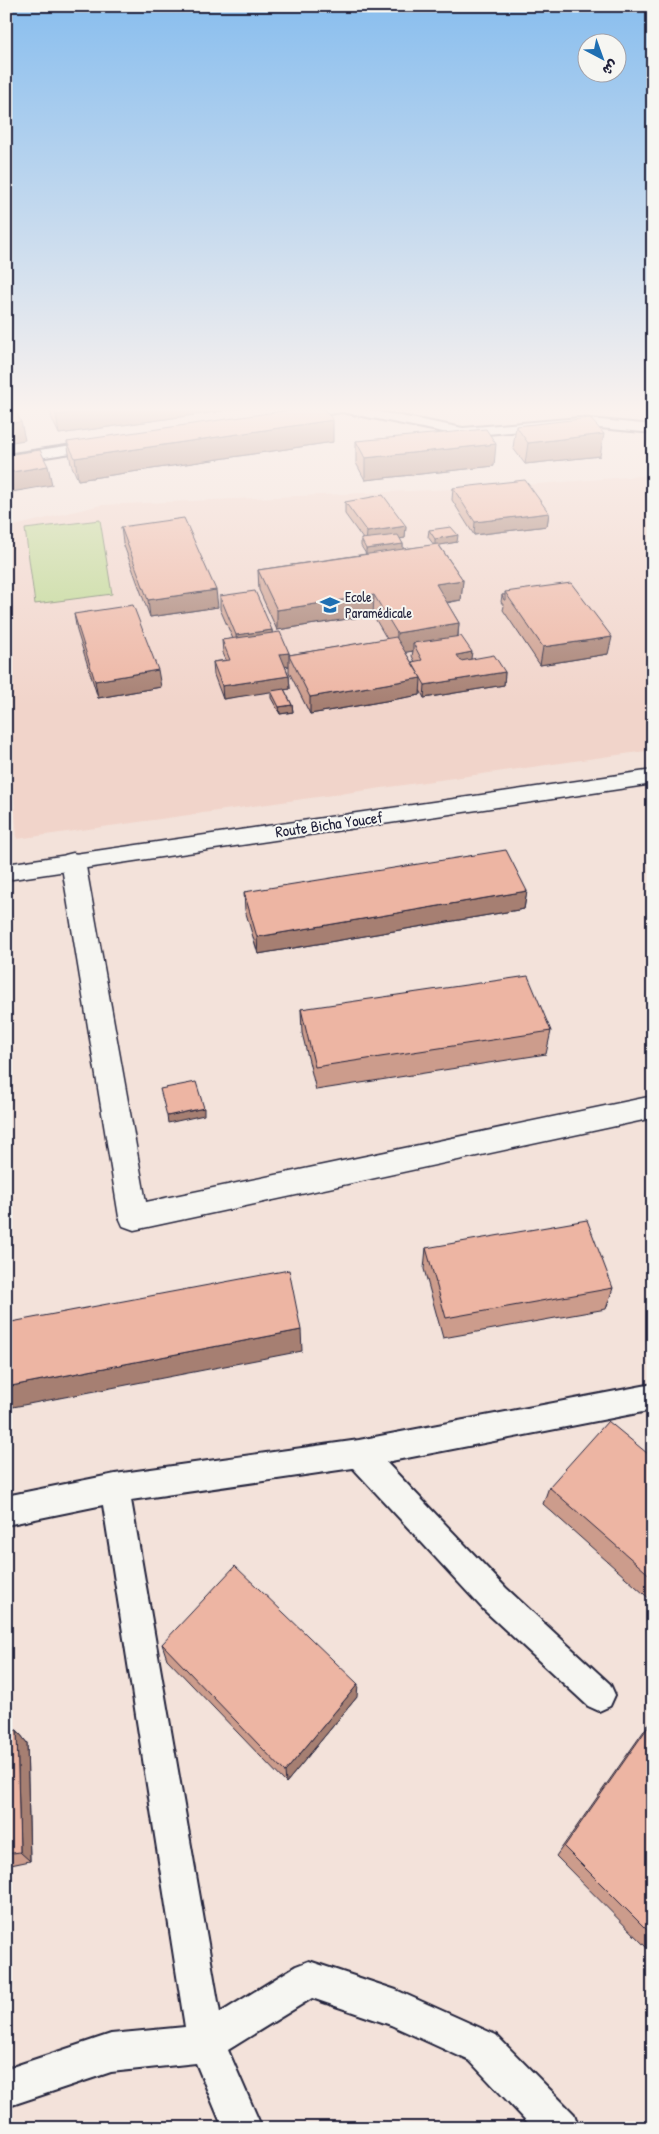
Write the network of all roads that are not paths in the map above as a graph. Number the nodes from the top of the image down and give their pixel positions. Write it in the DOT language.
graph roads {
  1 [pos="653,777"];
  2 [pos="73,860"];
  3 [pos="6,872"];
  4 [pos="653,1107"];
  5 [pos="653,1397"];
  6 [pos="359,1454"];
  7 [pos="115,1488"];
  8 [pos="6,1511"];
  9 [pos="599,1696"];
  10 [pos="206,2043"];
  11 [pos="6,2088"];
  12 [pos="243,2128"];
  13 [pos="560,2128"];
  1 -- 2 [label="street, Route Bicha Youcef"];
  2 -- 3 [label="street, Route Bicha Youcef"];
  2 -- 4 [label="street"];
  5 -- 6 [label="lane"];
  6 -- 7 [label="lane"];
  6 -- 9 [label="lane"];
  7 -- 8 [label="lane"];
  7 -- 10 [label="lane"];
  10 -- 11 [label="lane"];
  10 -- 12 [label="lane"];
  10 -- 13 [label="lane"];
}
